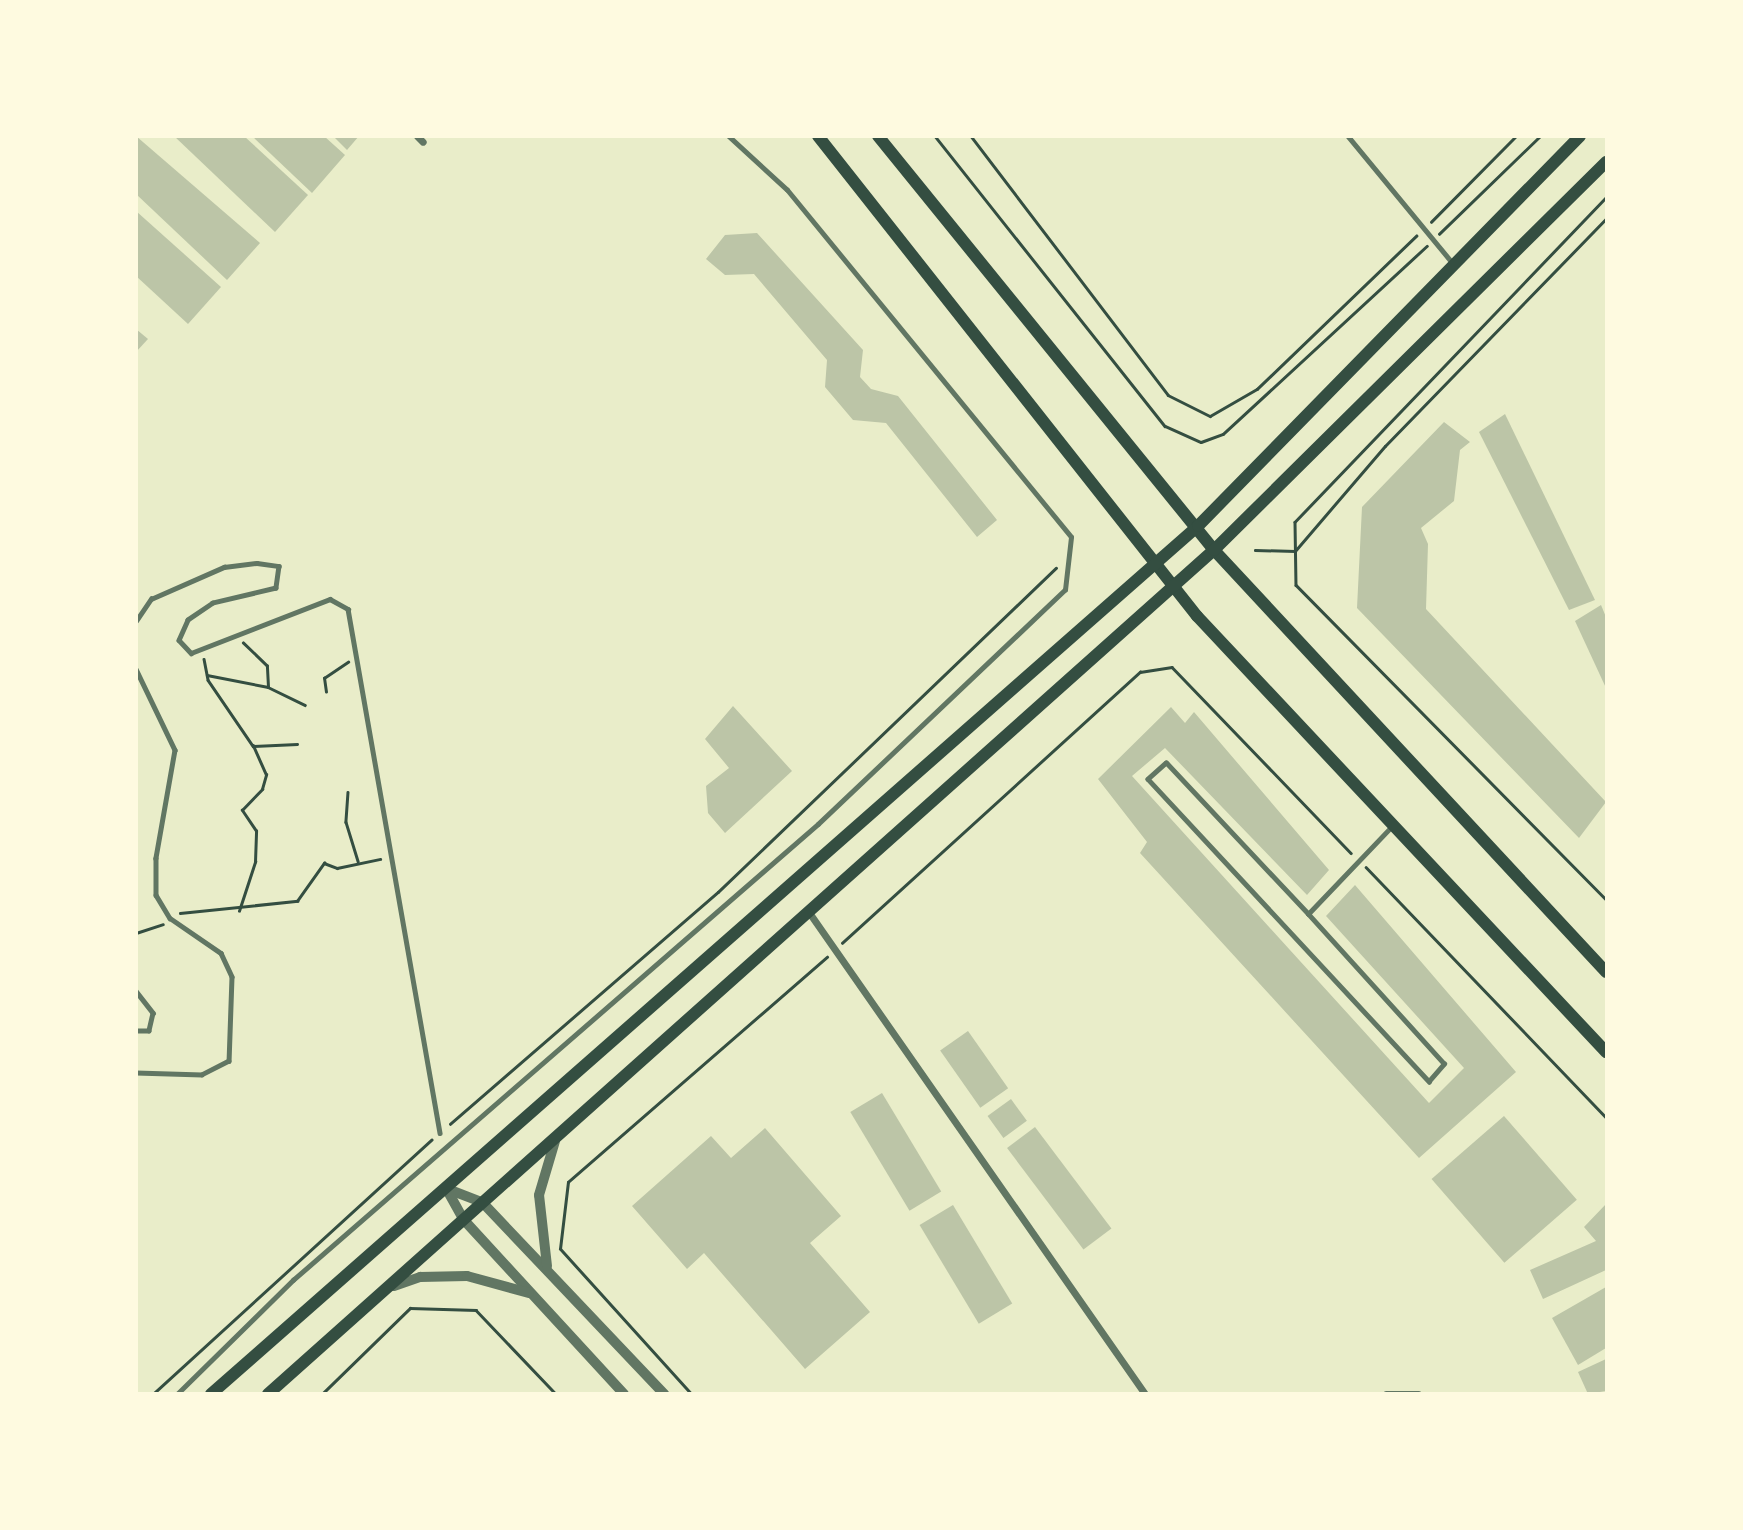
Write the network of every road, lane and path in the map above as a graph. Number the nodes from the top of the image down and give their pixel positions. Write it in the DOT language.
graph roads {
  1 [pos="728,136"];
  2 [pos="818,136"];
  3 [pos="878,136"];
  4 [pos="935,136"];
  5 [pos="971,136"];
  6 [pos="1348,136"];
  7 [pos="1516,136"];
  8 [pos="1540,136"];
  9 [pos="1580,136"];
  10 [pos="1606,162"];
  11 [pos="1606,198"];
  12 [pos="1606,219"];
  13 [pos="1424,228"];
  14 [pos="1434,240"];
  15 [pos="1452,262"];
  16 [pos="1198,526"];
  17 [pos="1214,550"];
  18 [pos="1255,550"];
  19 [pos="1069,556"];
  20 [pos="1155,563"];
  21 [pos="1173,587"];
  22 [pos="136,621"];
  23 [pos="237,638"];
  24 [pos="208,648"];
  25 [pos="359,656"];
  26 [pos="136,669"];
  27 [pos="207,675"];
  28 [pos="268,687"];
  29 [pos="326,692"];
  30 [pos="305,705"];
  31 [pos="297,744"];
  32 [pos="253,746"];
  33 [pos="348,792"];
  34 [pos="1393,825"];
  35 [pos="1359,860"];
  36 [pos="358,861"];
  37 [pos="386,870"];
  38 [pos="1606,900"];
  39 [pos="239,911"];
  40 [pos="808,911"];
  41 [pos="1308,914"];
  42 [pos="170,918"];
  43 [pos="136,933"];
  44 [pos="836,949"];
  45 [pos="1606,972"];
  46 [pos="136,991"];
  47 [pos="136,1031"];
  48 [pos="1606,1052"];
  49 [pos="136,1073"];
  50 [pos="1606,1117"];
  51 [pos="440,1133"];
  52 [pos="559,1133"];
  53 [pos="445,1188"];
  54 [pos="482,1202"];
  55 [pos="463,1219"];
  56 [pos="550,1273"];
  57 [pos="381,1292"];
  58 [pos="533,1294"];
  59 [pos="153,1394"];
  60 [pos="177,1394"];
  61 [pos="211,1394"];
  62 [pos="268,1394"];
  63 [pos="322,1394"];
  64 [pos="555,1394"];
  65 [pos="624,1394"];
  66 [pos="664,1394"];
  67 [pos="691,1394"];
  68 [pos="1145,1394"];
  69 [pos="1386,1394"];
  70 [pos="1418,1394"];
  1 -- 19 [label="lane"];
  2 -- 20 [label="main road"];
  3 -- 16 [label="main road"];
  4 -- 14 [label="path"];
  5 -- 13 [label="path"];
  6 -- 13 [label="lane"];
  7 -- 13 [label="path"];
  8 -- 14 [label="path"];
  9 -- 15 [label="main road"];
  10 -- 17 [label="main road"];
  11 -- 38 [label="path"];
  12 -- 18 [label="path"];
  13 -- 14 [label="lane"];
  14 -- 15 [label="lane"];
  15 -- 16 [label="main road"];
  16 -- 17 [label="main road"];
  16 -- 20 [label="main road"];
  17 -- 21 [label="main road"];
  17 -- 45 [label="main road"];
  19 -- 51 [label="path"];
  19 -- 60 [label="lane"];
  20 -- 21 [label="main road"];
  20 -- 53 [label="main road"];
  21 -- 34 [label="main road"];
  21 -- 40 [label="main road"];
  22 -- 24 [label="lane"];
  23 -- 24 [label="lane"];
  23 -- 25 [label="lane"];
  23 -- 28 [label="path"];
  24 -- 27 [label="path"];
  25 -- 29 [label="path"];
  25 -- 51 [label="lane"];
  26 -- 42 [label="lane"];
  27 -- 28 [label="path"];
  27 -- 32 [label="path"];
  28 -- 30 [label="path"];
  31 -- 32 [label="path"];
  32 -- 39 [label="path"];
  33 -- 36 [label="path"];
  34 -- 35 [label="lane"];
  34 -- 48 [label="main road"];
  35 -- 41 [label="lane"];
  35 -- 44 [label="path"];
  35 -- 50 [label="path"];
  36 -- 37 [label="path"];
  36 -- 39 [label="path"];
  39 -- 42 [label="path"];
  40 -- 44 [label="street"];
  40 -- 52 [label="main road"];
  41 -- 41 [label="lane"];
  42 -- 43 [label="path"];
  42 -- 49 [label="lane"];
  44 -- 67 [label="path"];
  44 -- 68 [label="street"];
  46 -- 47 [label="lane"];
  51 -- 59 [label="path"];
  52 -- 54 [label="main road"];
  52 -- 56 [label="street"];
  53 -- 54 [label="street"];
  53 -- 55 [label="street"];
  53 -- 61 [label="main road"];
  54 -- 55 [label="main road"];
  54 -- 56 [label="street"];
  55 -- 57 [label="main road"];
  55 -- 58 [label="street"];
  56 -- 66 [label="street"];
  57 -- 58 [label="street"];
  57 -- 62 [label="main road"];
  58 -- 65 [label="street"];
  63 -- 64 [label="path"];
  69 -- 70 [label="street"];
}
